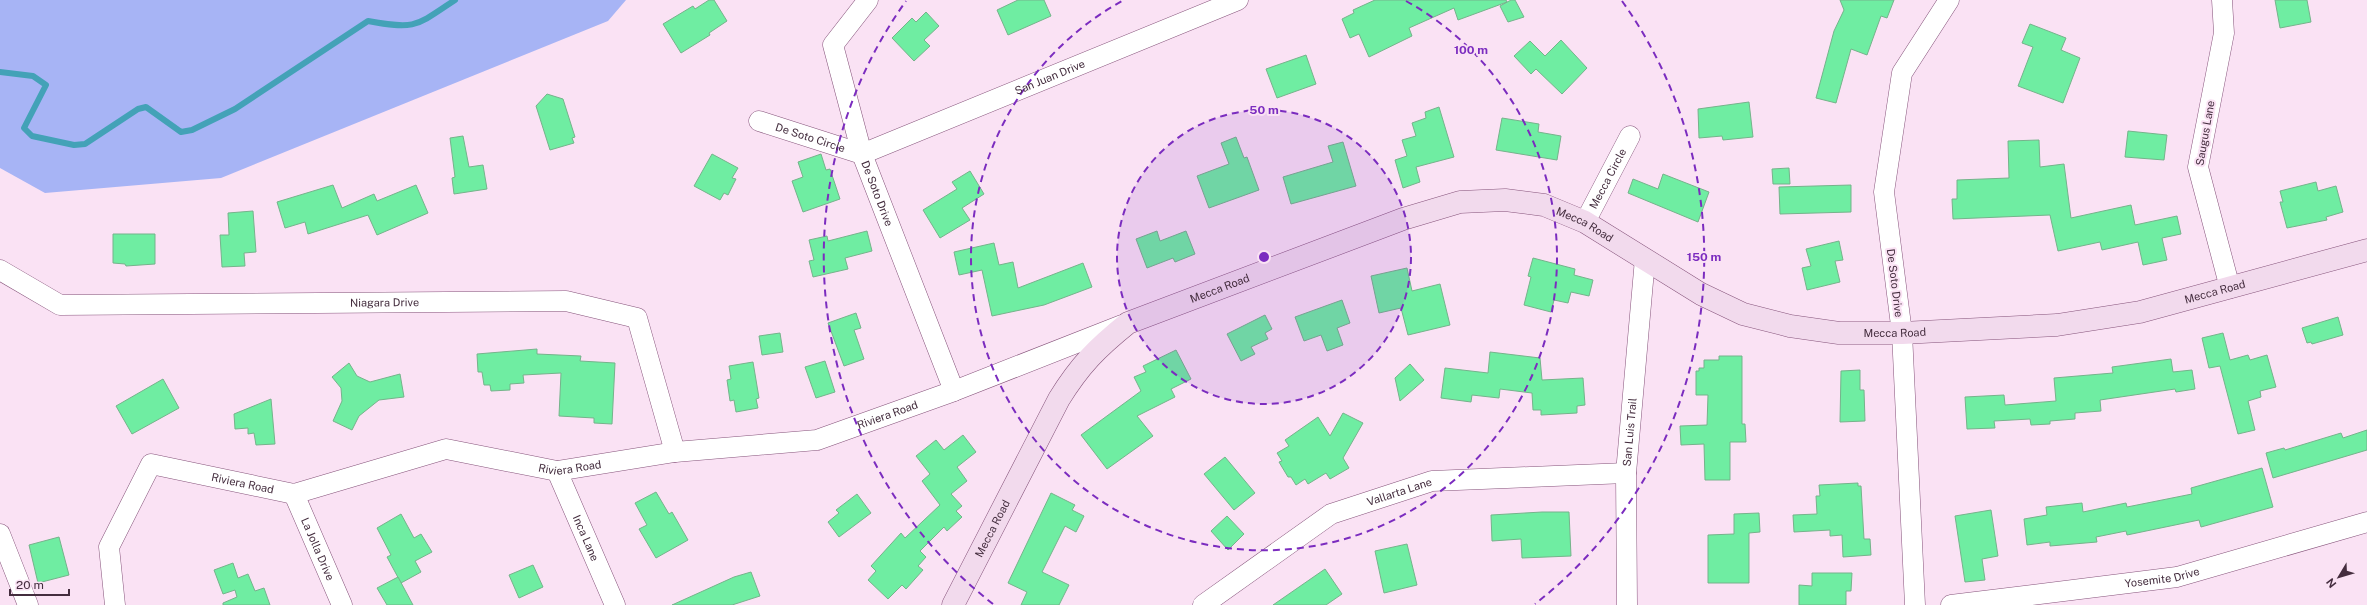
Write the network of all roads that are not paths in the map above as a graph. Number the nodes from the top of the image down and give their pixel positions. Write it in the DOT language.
graph roads {
  1 [pos="868,0"];
  2 [pos="1238,0"];
  3 [pos="1949,0"];
  4 [pos="2222,0"];
  5 [pos="759,121"];
  6 [pos="1630,136"];
  7 [pos="862,154"];
  8 [pos="1585,222"];
  9 [pos="2367,250"];
  10 [pos="1645,259"];
  11 [pos="0,270"];
  12 [pos="2230,288"];
  13 [pos="1128,323"];
  14 [pos="1902,333"];
  15 [pos="954,391"];
  16 [pos="675,452"];
  17 [pos="557,471"];
  18 [pos="1626,473"];
  19 [pos="294,494"];
  20 [pos="2367,522"];
  21 [pos="0,534"];
  22 [pos="28,605"];
  23 [pos="115,605"];
  24 [pos="342,605"];
  25 [pos="615,605"];
  26 [pos="953,605"];
  27 [pos="1203,605"];
  28 [pos="1627,605"];
  29 [pos="1915,605"];
  30 [pos="1951,605"];
  1 -- 7 [label="street, De Soto Drive"];
  2 -- 7 [label="street, San Juan Drive"];
  3 -- 14 [label="street, De Soto Drive"];
  4 -- 12 [label="street, Saugus Lane"];
  5 -- 7 [label="street, De Soto Circle"];
  6 -- 8 [label="street, Mecca Circle"];
  7 -- 15 [label="street, De Soto Drive"];
  8 -- 10 [label="street, Mecca Road"];
  8 -- 13 [label="street, Mecca Road"];
  9 -- 12 [label="street, Mecca Road"];
  10 -- 14 [label="street, Mecca Road"];
  10 -- 18 [label="street, San Luis Trail"];
  11 -- 16 [label="street, Niagara Drive"];
  12 -- 14 [label="street, Mecca Road"];
  13 -- 15 [label="street, Riviera Road"];
  13 -- 26 [label="street, Mecca Road"];
  14 -- 29 [label="street, De Soto Drive"];
  15 -- 16 [label="street, Riviera Road"];
  16 -- 17 [label="street, Riviera Road"];
  17 -- 19 [label="street, Riviera Road"];
  17 -- 25 [label="street, Inca Lane"];
  18 -- 27 [label="street, Vallarta Lane"];
  18 -- 28 [label="street, San Luis Trail"];
  19 -- 23 [label="street, Riviera Road"];
  19 -- 24 [label="street, La Jolla Drive"];
  20 -- 30 [label="street, Yosemite Drive"];
  21 -- 22 [label="street"];
}
